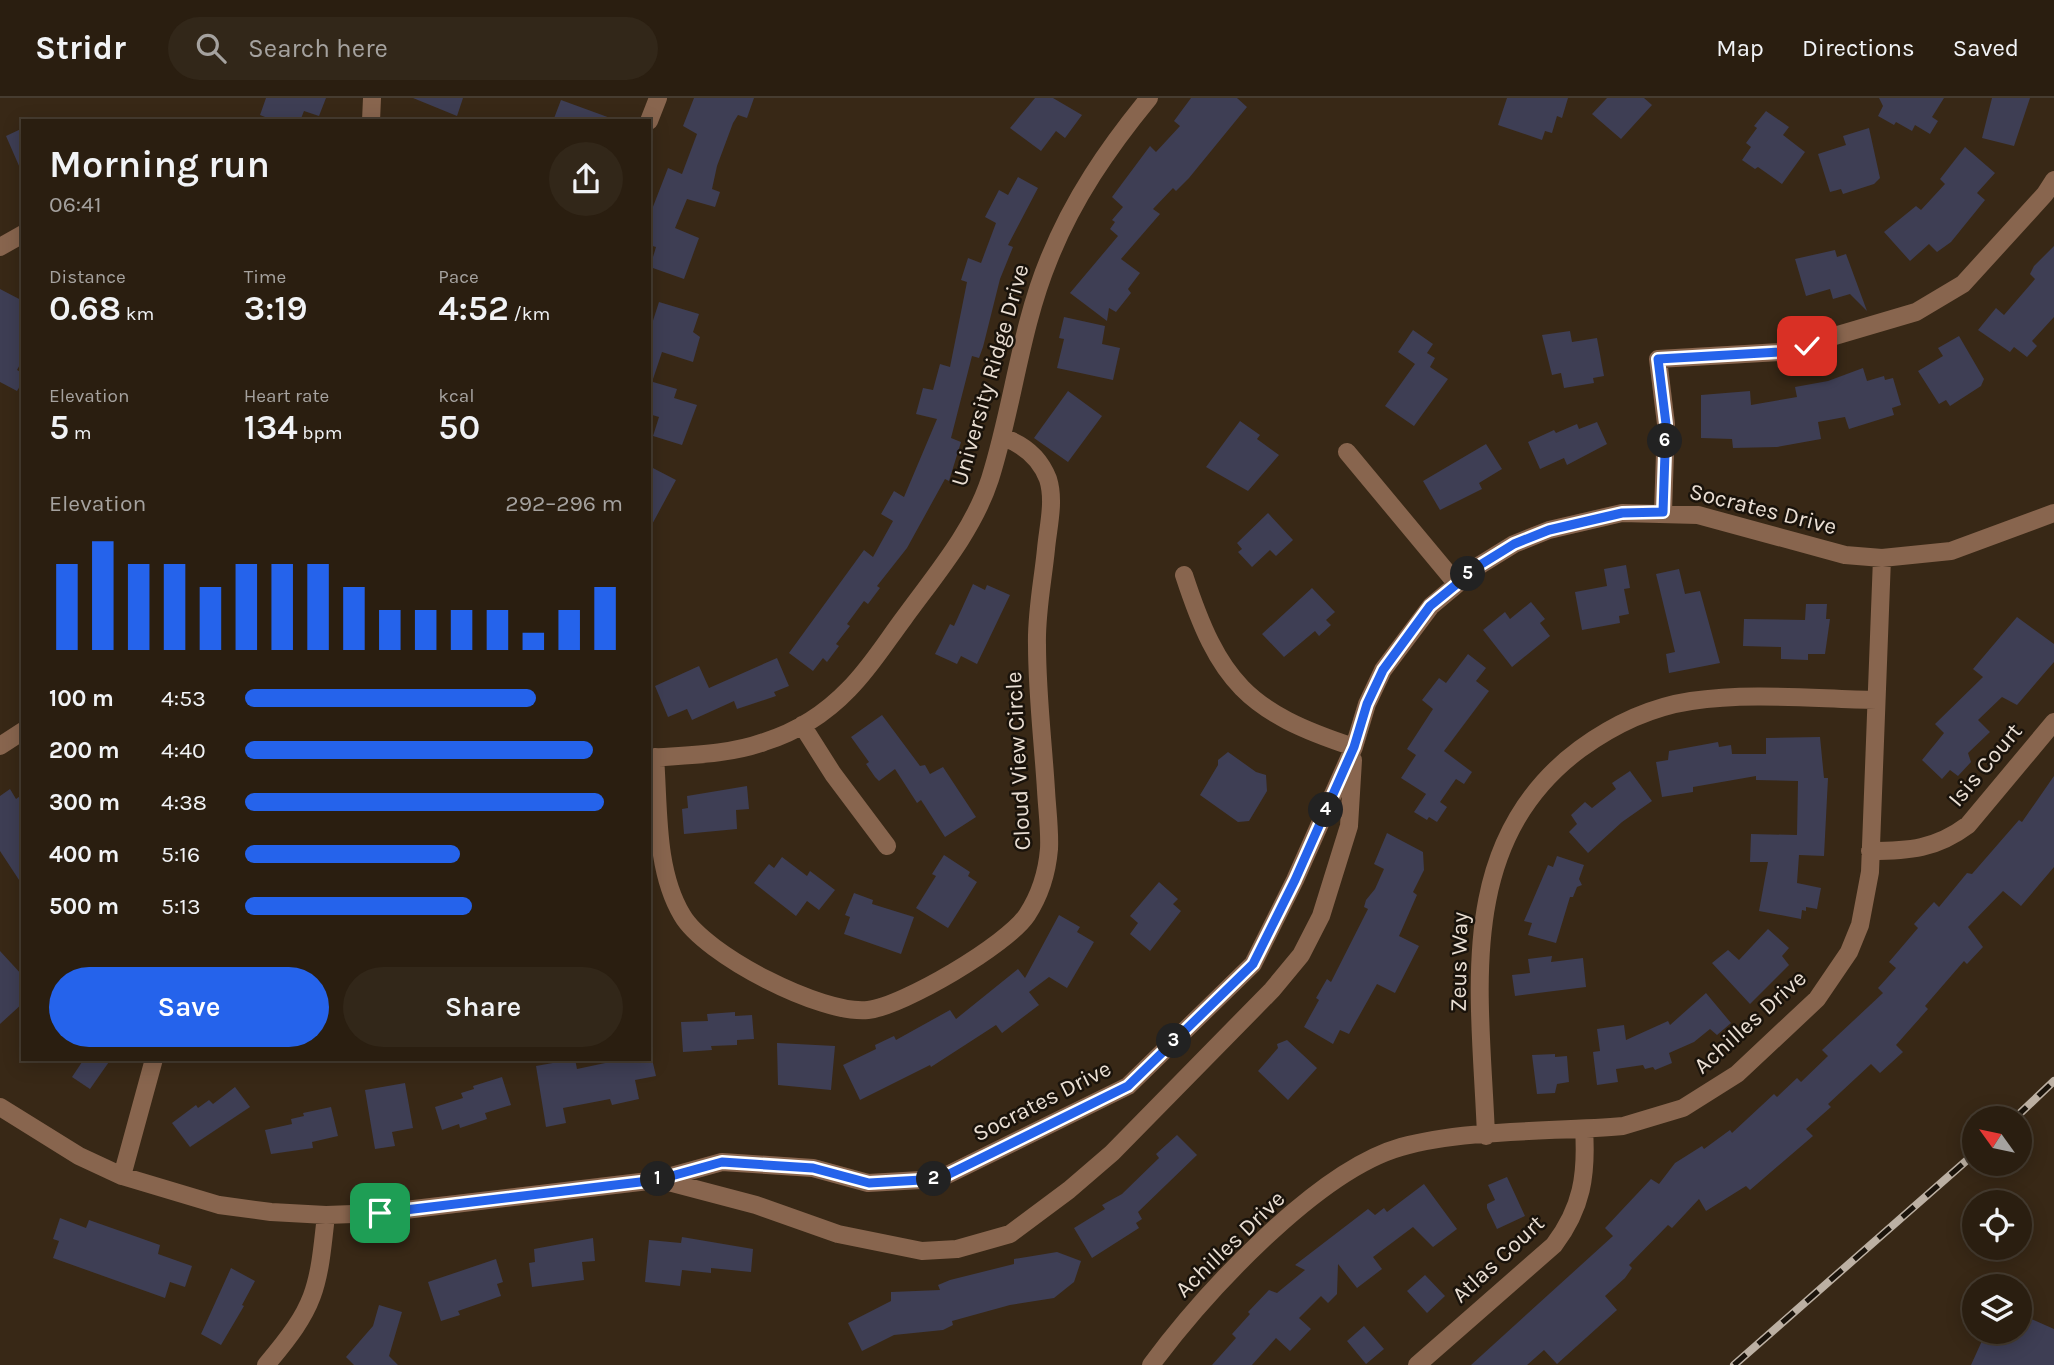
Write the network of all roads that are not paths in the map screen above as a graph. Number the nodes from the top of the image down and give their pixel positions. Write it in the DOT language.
graph roads {
  1 [pos="372,98"];
  2 [pos="658,98"];
  3 [pos="1149,98"];
  4 [pos="371,119"];
  5 [pos="650,119"];
  6 [pos="2054,180"];
  7 [pos="21,235"];
  8 [pos="0,247"];
  9 [pos="1002,437"];
  10 [pos="1347,452"];
  11 [pos="1663,512"];
  12 [pos="2054,513"];
  13 [pos="1882,558"];
  14 [pos="1184,575"];
  15 [pos="1456,583"];
  16 [pos="1876,700"];
  17 [pos="2054,722"];
  18 [pos="802,725"];
  19 [pos="21,732"];
  20 [pos="0,746"];
  21 [pos="1354,747"];
  22 [pos="652,757"];
  23 [pos="887,846"];
  24 [pos="1870,851"];
  25 [pos="153,1061"];
  26 [pos="0,1107"];
  27 [pos="1584,1129"];
  28 [pos="1486,1136"];
  29 [pos="122,1176"];
  30 [pos="657,1180"];
  31 [pos="326,1215"];
  32 [pos="266,1365"];
  33 [pos="1151,1365"];
  34 [pos="1417,1365"];
  1 -- 4 [label="street"];
  2 -- 5 [label="street"];
  3 -- 9 [label="street, University Ridge Drive"];
  6 -- 11 [label="street"];
  7 -- 8 [label="street"];
  9 -- 18 [label="street, University Ridge Drive"];
  9 -- 22 [label="street, Cloud View Circle"];
  10 -- 15 [label="street"];
  11 -- 13 [label="street, Socrates Drive"];
  11 -- 15 [label="street, Socrates Drive"];
  12 -- 13 [label="street, Socrates Drive"];
  13 -- 16 [label="street, Achilles Drive"];
  14 -- 21 [label="street"];
  15 -- 21 [label="street, Socrates Drive"];
  16 -- 24 [label="street, Achilles Drive"];
  16 -- 28 [label="street, Zeus Way"];
  17 -- 24 [label="street, Isis Court"];
  18 -- 22 [label="street, University Ridge Drive"];
  18 -- 23 [label="street"];
  19 -- 20 [label="street"];
  21 -- 30 [label="street, Socrates Drive"];
  21 -- 30 [label="street, Socrates Drive"];
  24 -- 27 [label="street, Achilles Drive"];
  25 -- 29 [label="street"];
  26 -- 29 [label="street, Socrates Drive"];
  27 -- 28 [label="street, Achilles Drive"];
  27 -- 34 [label="street, Atlas Court"];
  28 -- 33 [label="street, Achilles Drive"];
  29 -- 31 [label="street, Socrates Drive"];
  30 -- 31 [label="street, Socrates Drive"];
  31 -- 32 [label="street"];
}
